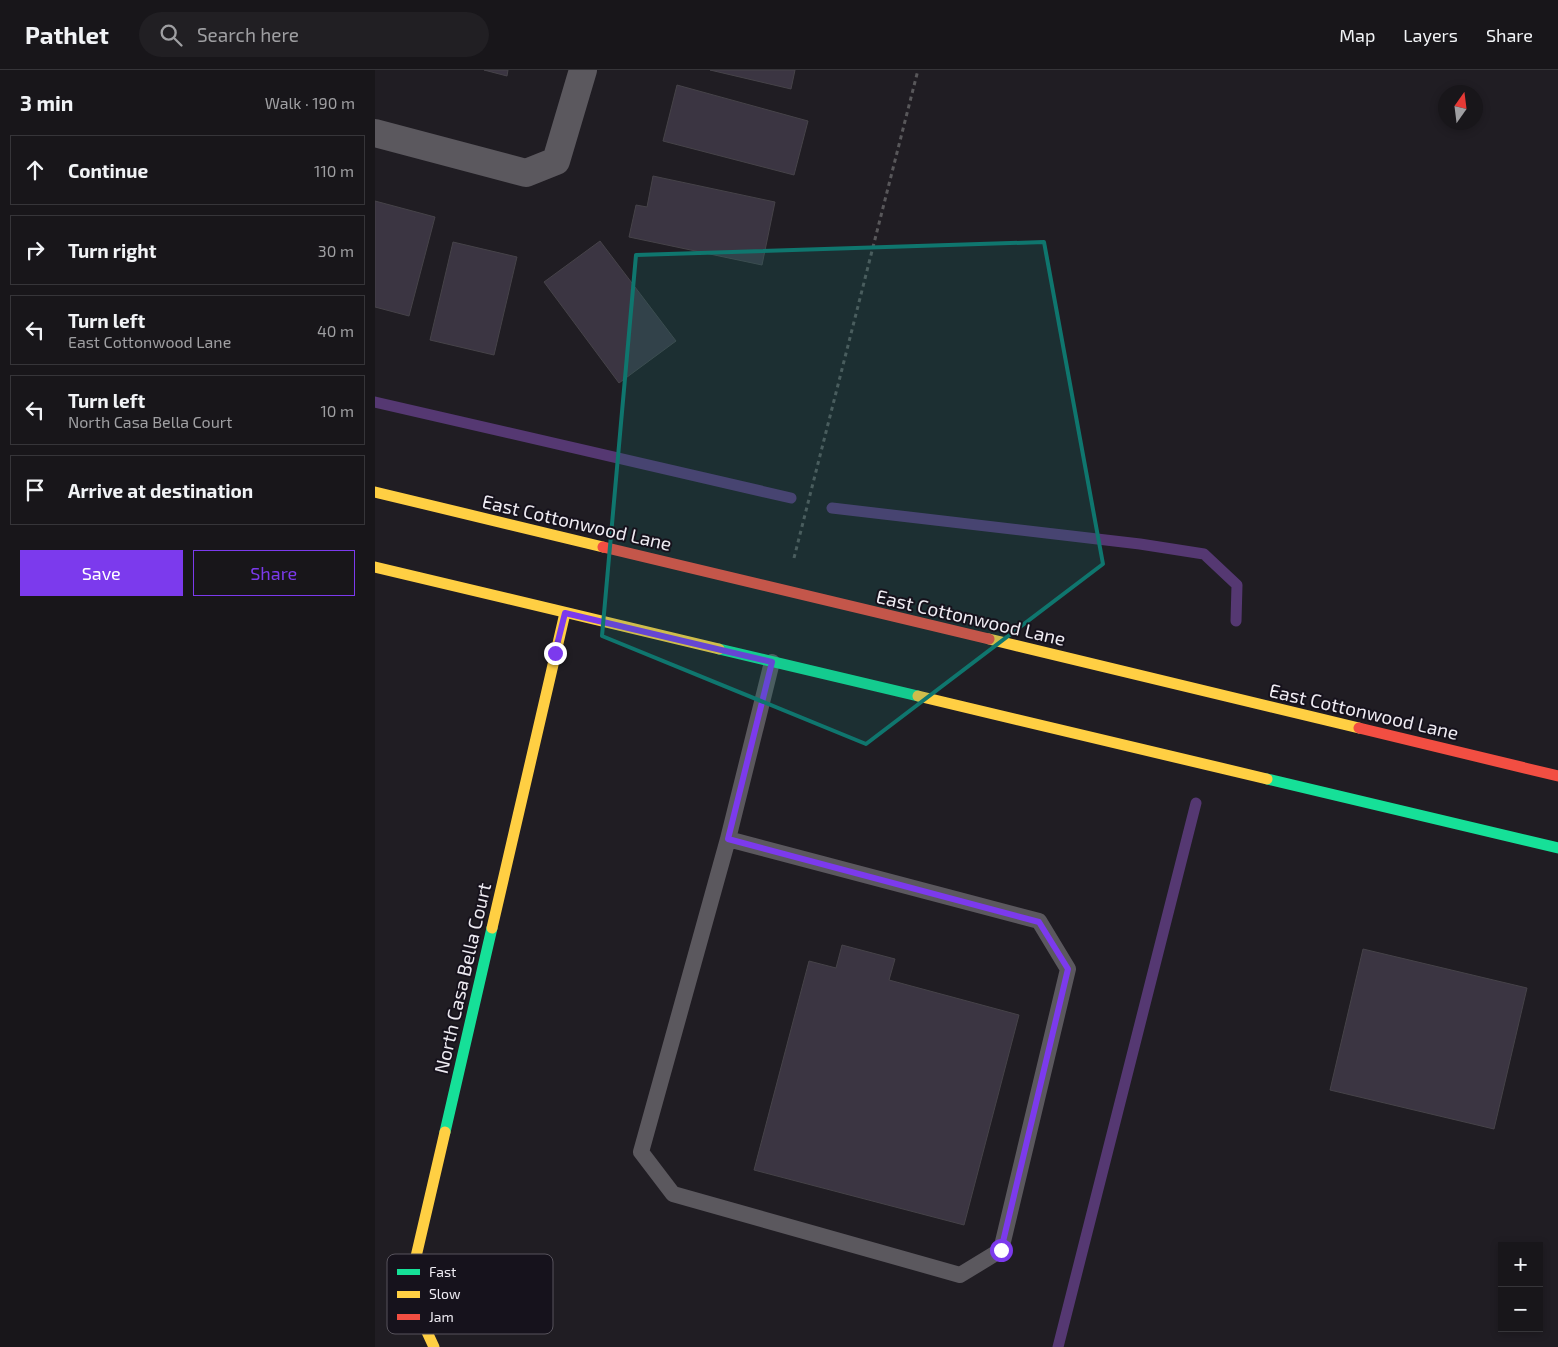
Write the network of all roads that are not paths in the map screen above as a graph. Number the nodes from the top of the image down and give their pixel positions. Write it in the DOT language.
graph roads {
  1 [pos="583,70"];
  2 [pos="375,133"];
  3 [pos="375,492"];
  4 [pos="375,568"];
  5 [pos="565,613"];
  6 [pos="772,662"];
  7 [pos="1558,776"];
  8 [pos="728,839"];
  9 [pos="1558,848"];
  10 [pos="417,1254"];
  11 [pos="428,1334"];
  12 [pos="434,1347"];
  1 -- 2 [label="street"];
  3 -- 7 [label="main road, East Cottonwood Lane"];
  4 -- 5 [label="main road"];
  5 -- 6 [label="main road"];
  5 -- 10 [label="main road, North Casa Bella Court"];
  6 -- 8 [label="lane"];
  6 -- 9 [label="main road"];
  8 -- 8 [label="lane"];
  11 -- 12 [label="main road, North Casa Bella Court"];
}
